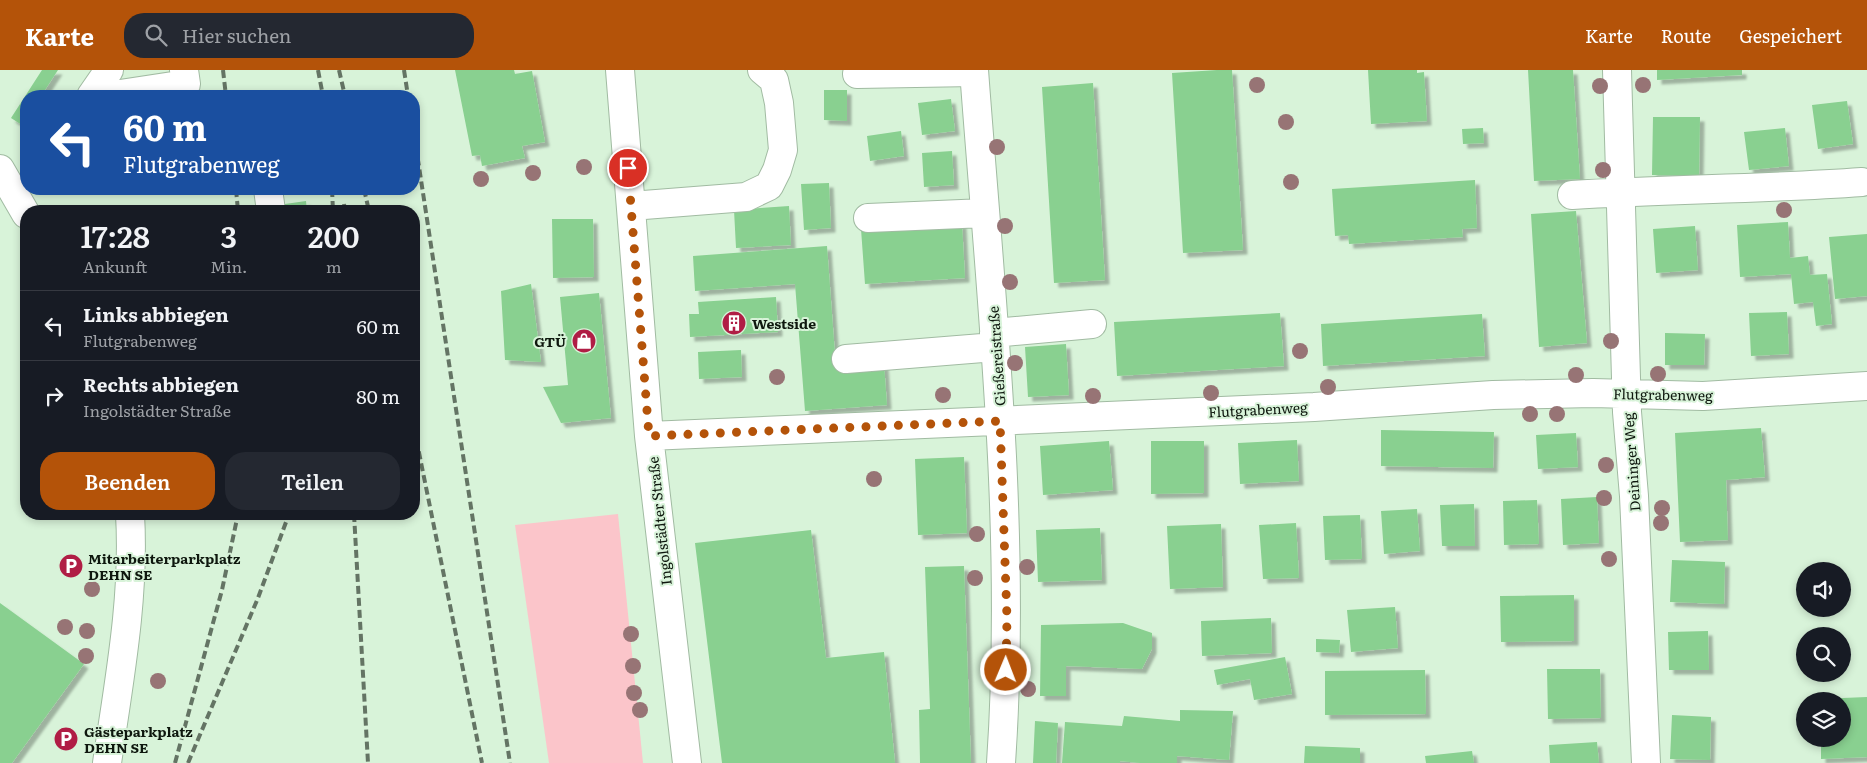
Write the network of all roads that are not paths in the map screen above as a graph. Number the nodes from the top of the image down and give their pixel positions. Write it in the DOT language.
graph roads {
  1 [pos="109,70"];
  2 [pos="184,70"];
  3 [pos="620,70"];
  4 [pos="762,70"];
  5 [pos="1617,70"];
  6 [pos="974,71"];
  7 [pos="856,74"];
  8 [pos="96,90"];
  9 [pos="146,90"];
  10 [pos="1862,182"];
  11 [pos="1621,191"];
  12 [pos="1572,195"];
  13 [pos="631,206"];
  14 [pos="985,213"];
  15 [pos="868,218"];
  16 [pos="1092,324"];
  17 [pos="995,340"];
  18 [pos="846,359"];
  19 [pos="1867,386"];
  20 [pos="1626,394"];
  21 [pos="1000,421"];
  22 [pos="649,436"];
  23 [pos="131,520"];
  24 [pos="107,763"];
  25 [pos="687,763"];
  26 [pos="1001,763"];
  27 [pos="1646,763"];
  1 -- 8 [label="street"];
  2 -- 9 [label="street"];
  3 -- 13 [label="street, Ingolstädter Straße"];
  4 -- 13 [label="street"];
  5 -- 11 [label="street, Deininger Weg"];
  6 -- 7 [label="street"];
  6 -- 14 [label="street, Gießereistraße"];
  10 -- 11 [label="street"];
  11 -- 12 [label="street"];
  11 -- 20 [label="street, Deininger Weg"];
  13 -- 22 [label="street, Ingolstädter Straße"];
  14 -- 15 [label="street"];
  14 -- 17 [label="street, Gießereistraße"];
  16 -- 17 [label="street"];
  17 -- 18 [label="street"];
  17 -- 21 [label="street, Gießereistraße"];
  19 -- 20 [label="street, Flutgrabenweg"];
  20 -- 21 [label="street, Flutgrabenweg"];
  20 -- 27 [label="street, Deininger Weg"];
  21 -- 22 [label="street, Flutgrabenweg"];
  21 -- 26 [label="street, Gießereistraße"];
  22 -- 25 [label="street, Ingolstädter Straße"];
  23 -- 24 [label="street"];
}
